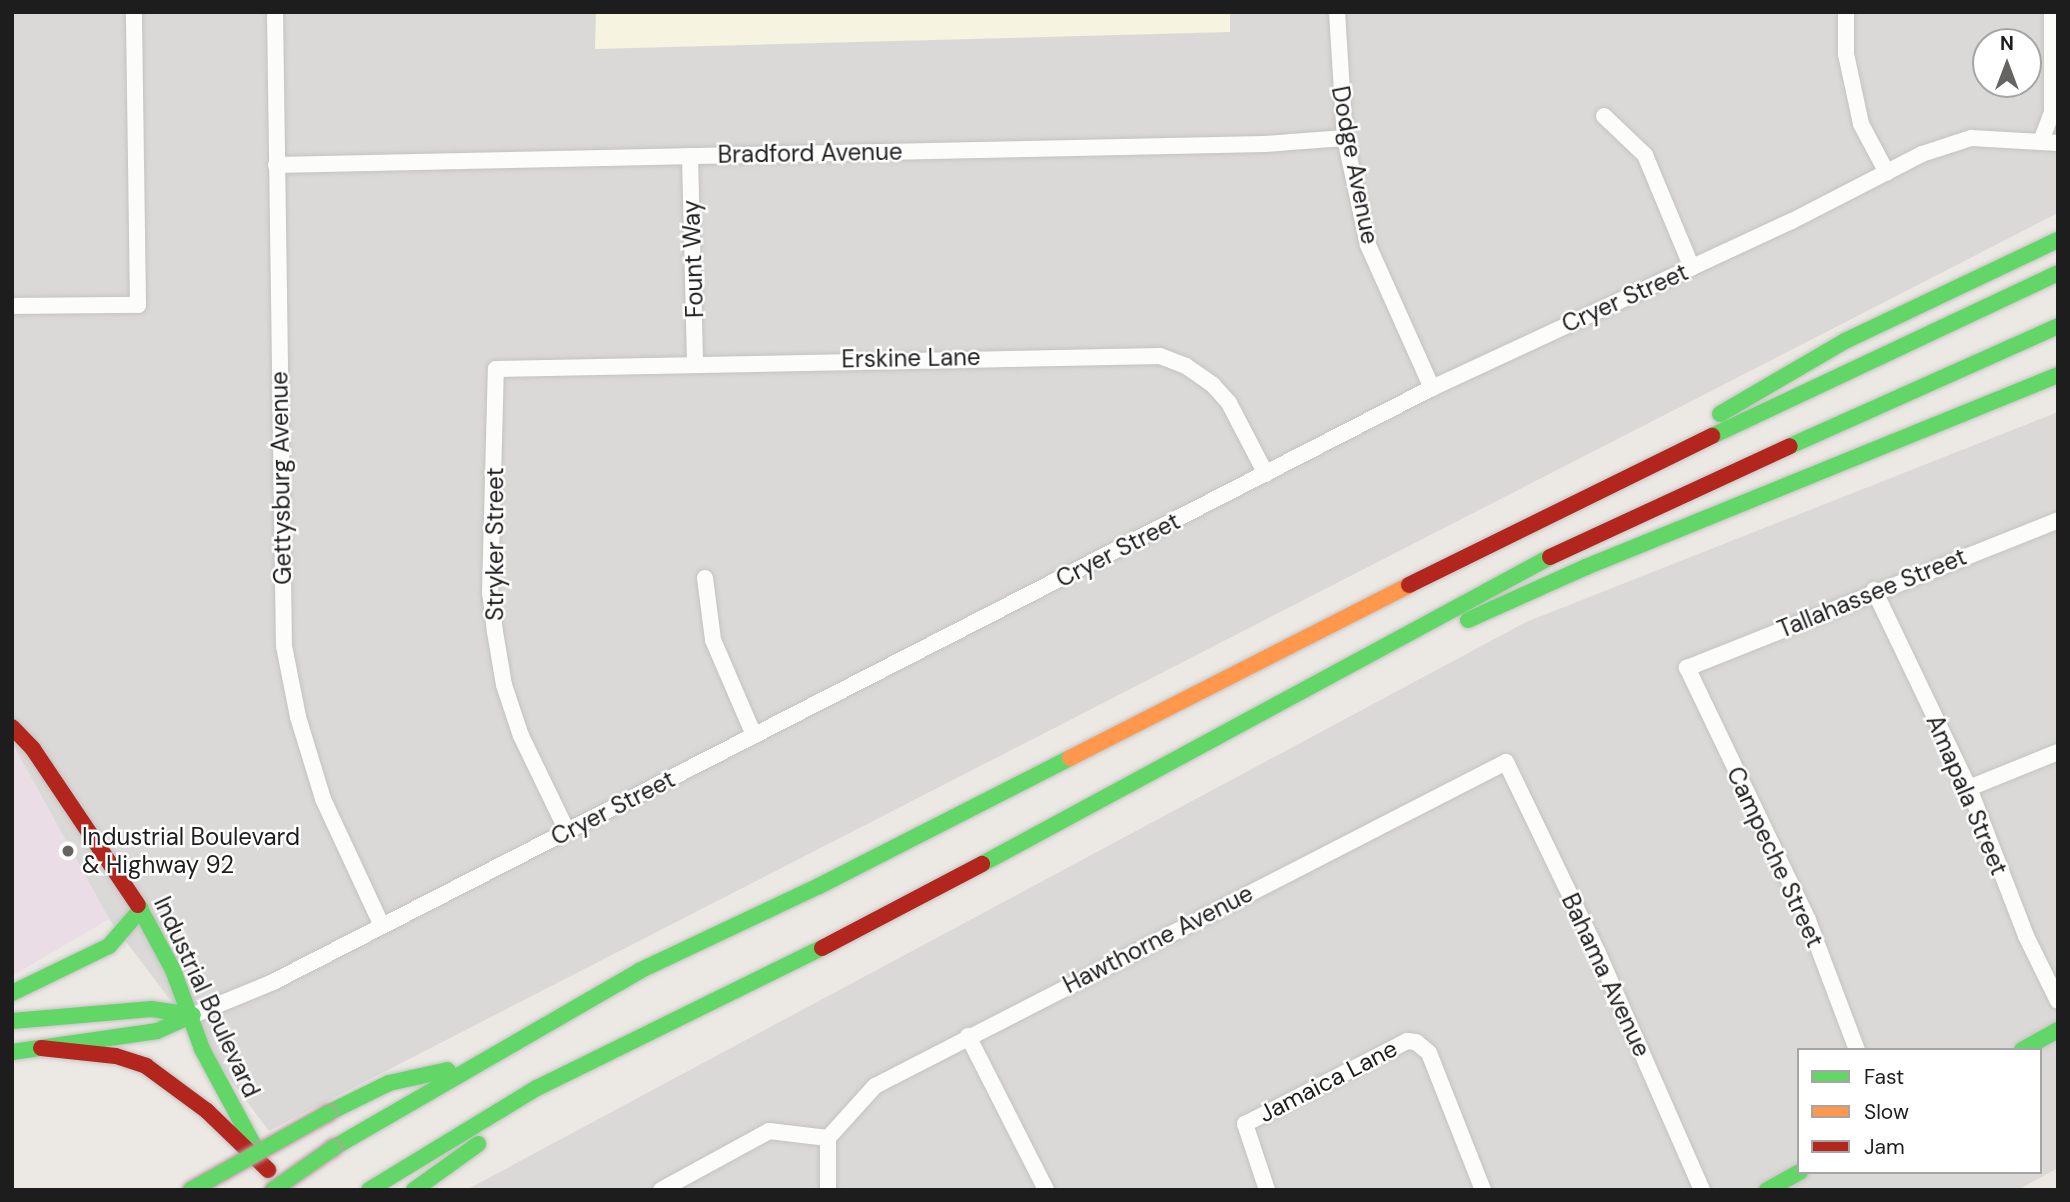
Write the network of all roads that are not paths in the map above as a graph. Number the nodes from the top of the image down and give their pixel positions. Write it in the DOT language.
graph roads {
  1 [pos="134,12"];
  2 [pos="275,12"];
  3 [pos="1337,12"];
  4 [pos="1846,12"];
  5 [pos="2052,12"];
  6 [pos="1604,116"];
  7 [pos="1345,138"];
  8 [pos="2050,142"];
  9 [pos="690,156"];
  10 [pos="276,166"];
  11 [pos="1887,173"];
  12 [pos="2058,240"];
  13 [pos="1692,268"];
  14 [pos="2058,273"];
  15 [pos="12,306"];
  16 [pos="2058,326"];
  17 [pos="695,362"];
  18 [pos="496,369"];
  19 [pos="2058,375"];
  20 [pos="1432,388"];
  21 [pos="1266,474"];
  22 [pos="1557,509"];
  23 [pos="2058,520"];
  24 [pos="705,578"];
  25 [pos="1874,590"];
  26 [pos="1686,668"];
  27 [pos="1261,713"];
  28 [pos="12,727"];
  29 [pos="754,735"];
  30 [pos="2058,752"];
  31 [pos="1506,762"];
  32 [pos="1969,788"];
  33 [pos="568,831"];
  34 [pos="141,909"];
  35 [pos="382,926"];
  36 [pos="12,993"];
  37 [pos="2058,1001"];
  38 [pos="193,1014"];
  39 [pos="12,1021"];
  40 [pos="2058,1030"];
  41 [pos="968,1036"];
  42 [pos="41,1048"];
  43 [pos="1856,1048"];
  44 [pos="2026,1048"];
  45 [pos="12,1052"];
  46 [pos="604,1056"];
  47 [pos="468,1066"];
  48 [pos="828,1138"];
  49 [pos="268,1170"];
  50 [pos="1797,1174"];
  51 [pos="191,1190"];
  52 [pos="275,1190"];
  53 [pos="369,1190"];
  54 [pos="414,1190"];
  55 [pos="661,1190"];
  56 [pos="828,1190"];
  57 [pos="1046,1190"];
  58 [pos="1267,1190"];
  59 [pos="1483,1190"];
  60 [pos="1702,1190"];
  61 [pos="1767,1190"];
  1 -- 15 [label="street"];
  2 -- 10 [label="street, Gettysburg Avenue"];
  3 -- 7 [label="street, Dodge Avenue"];
  4 -- 11 [label="street"];
  5 -- 8 [label="street"];
  6 -- 13 [label="street"];
  7 -- 9 [label="street, Bradford Avenue"];
  7 -- 20 [label="street, Dodge Avenue"];
  8 -- 11 [label="street, Cryer Street"];
  9 -- 10 [label="street, Bradford Avenue"];
  9 -- 17 [label="street, Fount Way"];
  10 -- 35 [label="street, Gettysburg Avenue"];
  11 -- 13 [label="street, Cryer Street"];
  12 -- 22 [label="main road"];
  13 -- 20 [label="street, Cryer Street"];
  14 -- 22 [label="main road"];
  16 -- 27 [label="main road"];
  17 -- 18 [label="street, Erskine Lane"];
  17 -- 21 [label="street, Erskine Lane"];
  18 -- 33 [label="street, Stryker Street"];
  19 -- 27 [label="main road"];
  20 -- 21 [label="street, Cryer Street"];
  21 -- 29 [label="street, Cryer Street"];
  22 -- 47 [label="main road"];
  23 -- 25 [label="street, Tallahassee Street"];
  24 -- 29 [label="street"];
  25 -- 26 [label="street, Tallahassee Street"];
  25 -- 32 [label="street, Amapala Street"];
  26 -- 43 [label="street, Campeche Street"];
  27 -- 46 [label="main road"];
  28 -- 34 [label="main road, Industrial Boulevard"];
  29 -- 33 [label="street, Cryer Street"];
  30 -- 32 [label="street"];
  31 -- 41 [label="street, Hawthorne Avenue"];
  31 -- 60 [label="street, Bahama Avenue"];
  32 -- 37 [label="street, Amapala Street"];
  33 -- 35 [label="street, Cryer Street"];
  34 -- 36 [label="main road"];
  34 -- 38 [label="main road, Industrial Boulevard"];
  35 -- 38 [label="street, Cryer Street"];
  38 -- 39 [label="main road"];
  38 -- 42 [label="main road"];
  38 -- 49 [label="main road, Industrial Boulevard"];
  40 -- 44 [label="main road"];
  41 -- 48 [label="street, Hawthorne Avenue"];
  41 -- 57 [label="street"];
  42 -- 45 [label="main road"];
  42 -- 49 [label="main road"];
  46 -- 53 [label="main road"];
  46 -- 54 [label="main road"];
  47 -- 51 [label="main road, bridge"];
  47 -- 52 [label="main road, bridge"];
  48 -- 55 [label="street"];
  48 -- 56 [label="street"];
  49 -- 52 [label="main road, Industrial Boulevard"];
  50 -- 61 [label="main road"];
  58 -- 59 [label="street, Jamaica Lane"];
}
